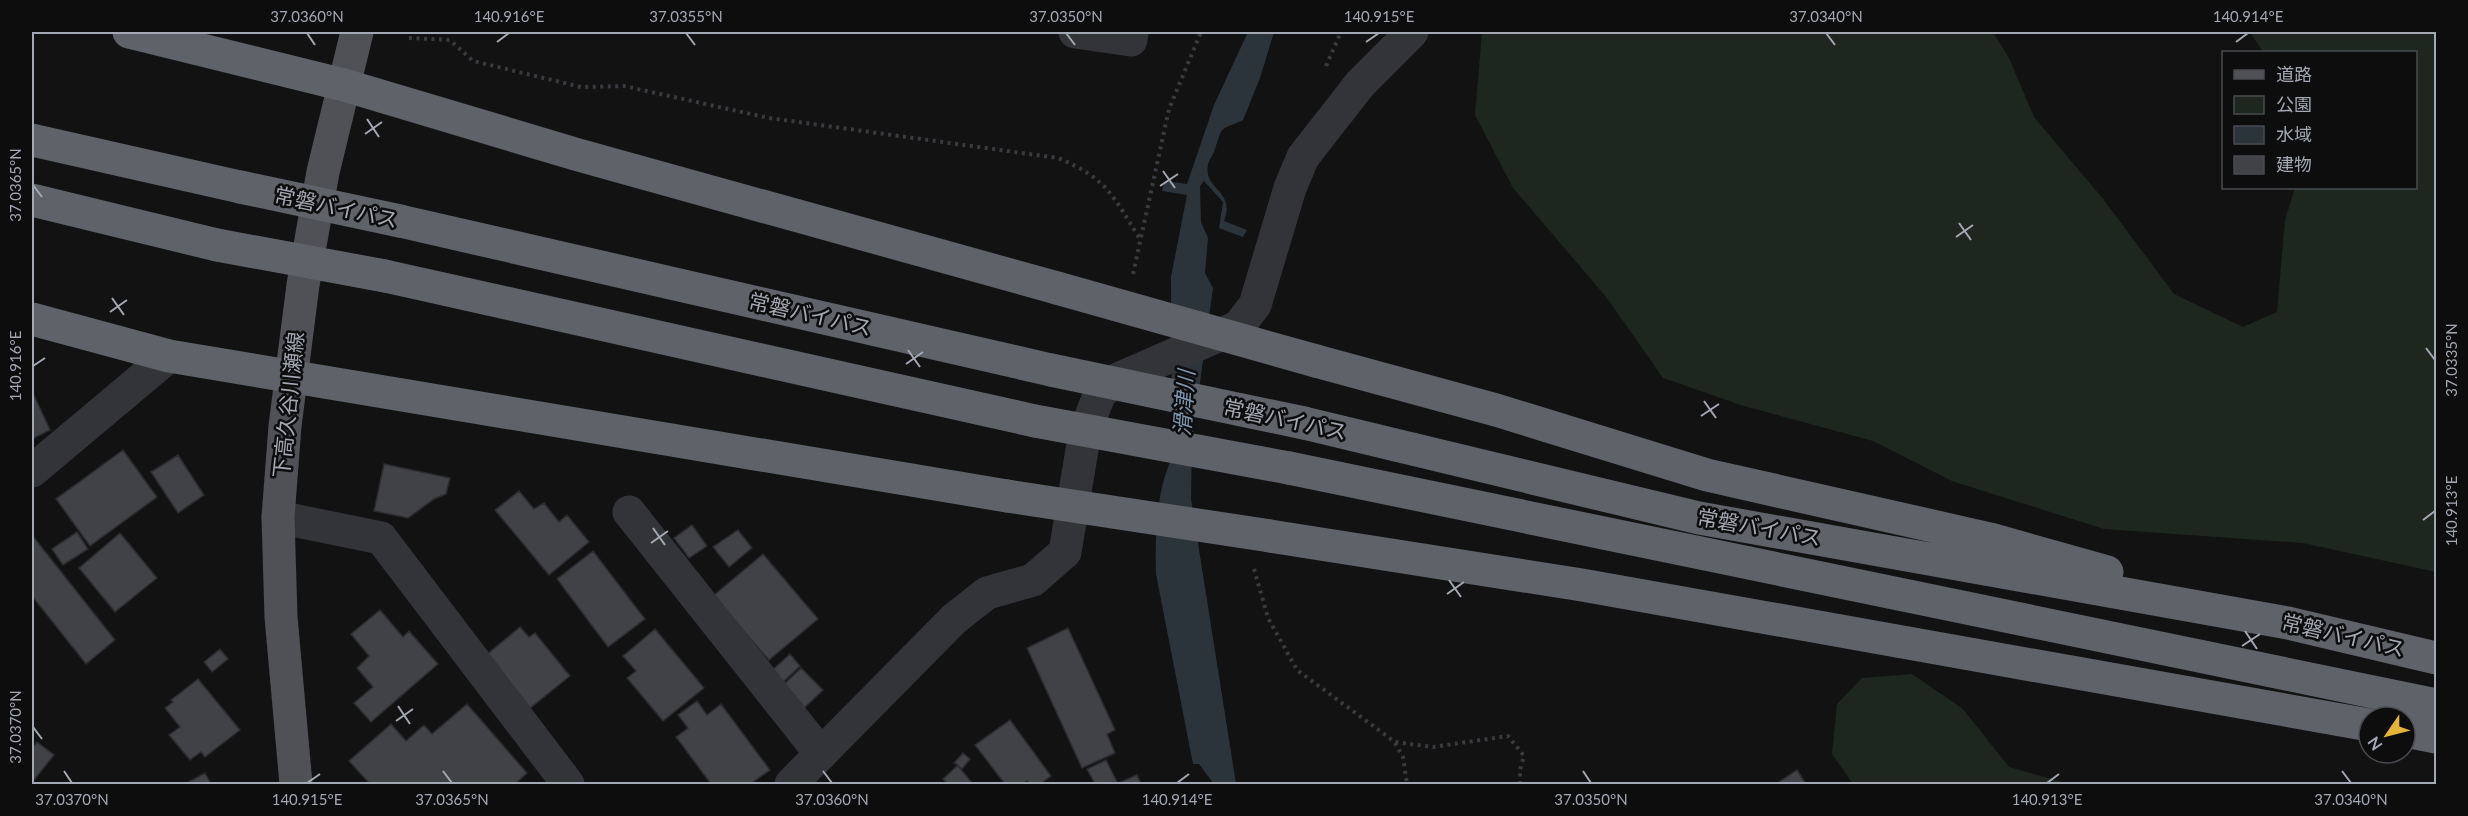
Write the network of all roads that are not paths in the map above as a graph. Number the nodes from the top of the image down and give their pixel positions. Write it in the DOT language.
graph roads {
  1 [pos="129,32"];
  2 [pos="357,32"];
  3 [pos="1076,32"];
  4 [pos="1132,32"];
  5 [pos="1412,32"];
  6 [pos="344,85"];
  7 [pos="32,140"];
  8 [pos="32,200"];
  9 [pos="32,319"];
  10 [pos="169,356"];
  11 [pos="290,378"];
  12 [pos="32,471"];
  13 [pos="629,512"];
  14 [pos="278,517"];
  15 [pos="2288,623"];
  16 [pos="2436,658"];
  17 [pos="2436,705"];
  18 [pos="2357,723"];
  19 [pos="2417,733"];
  20 [pos="2436,737"];
  21 [pos="821,754"];
  22 [pos="296,784"];
  23 [pos="568,784"];
  24 [pos="791,784"];
  1 -- 6 [label="highway"];
  2 -- 6 [label="main road, 下高久谷川瀬線"];
  3 -- 4 [label="street"];
  5 -- 21 [label="street"];
  6 -- 11 [label="main road, 下高久谷川瀬線"];
  6 -- 15 [label="highway, bridge"];
  7 -- 15 [label="highway, 常磐バイパス, bridge"];
  8 -- 17 [label="highway, 常磐バイパス, bridge"];
  9 -- 10 [label="highway"];
  10 -- 11 [label="highway"];
  10 -- 12 [label="street"];
  11 -- 14 [label="main road, 下高久谷川瀬線"];
  11 -- 18 [label="highway, bridge"];
  13 -- 21 [label="street"];
  14 -- 22 [label="main road, 下高久谷川瀬線"];
  14 -- 23 [label="street"];
  15 -- 16 [label="highway, 常磐バイパス"];
  19 -- 20 [label="highway"];
  21 -- 24 [label="street"];
}
